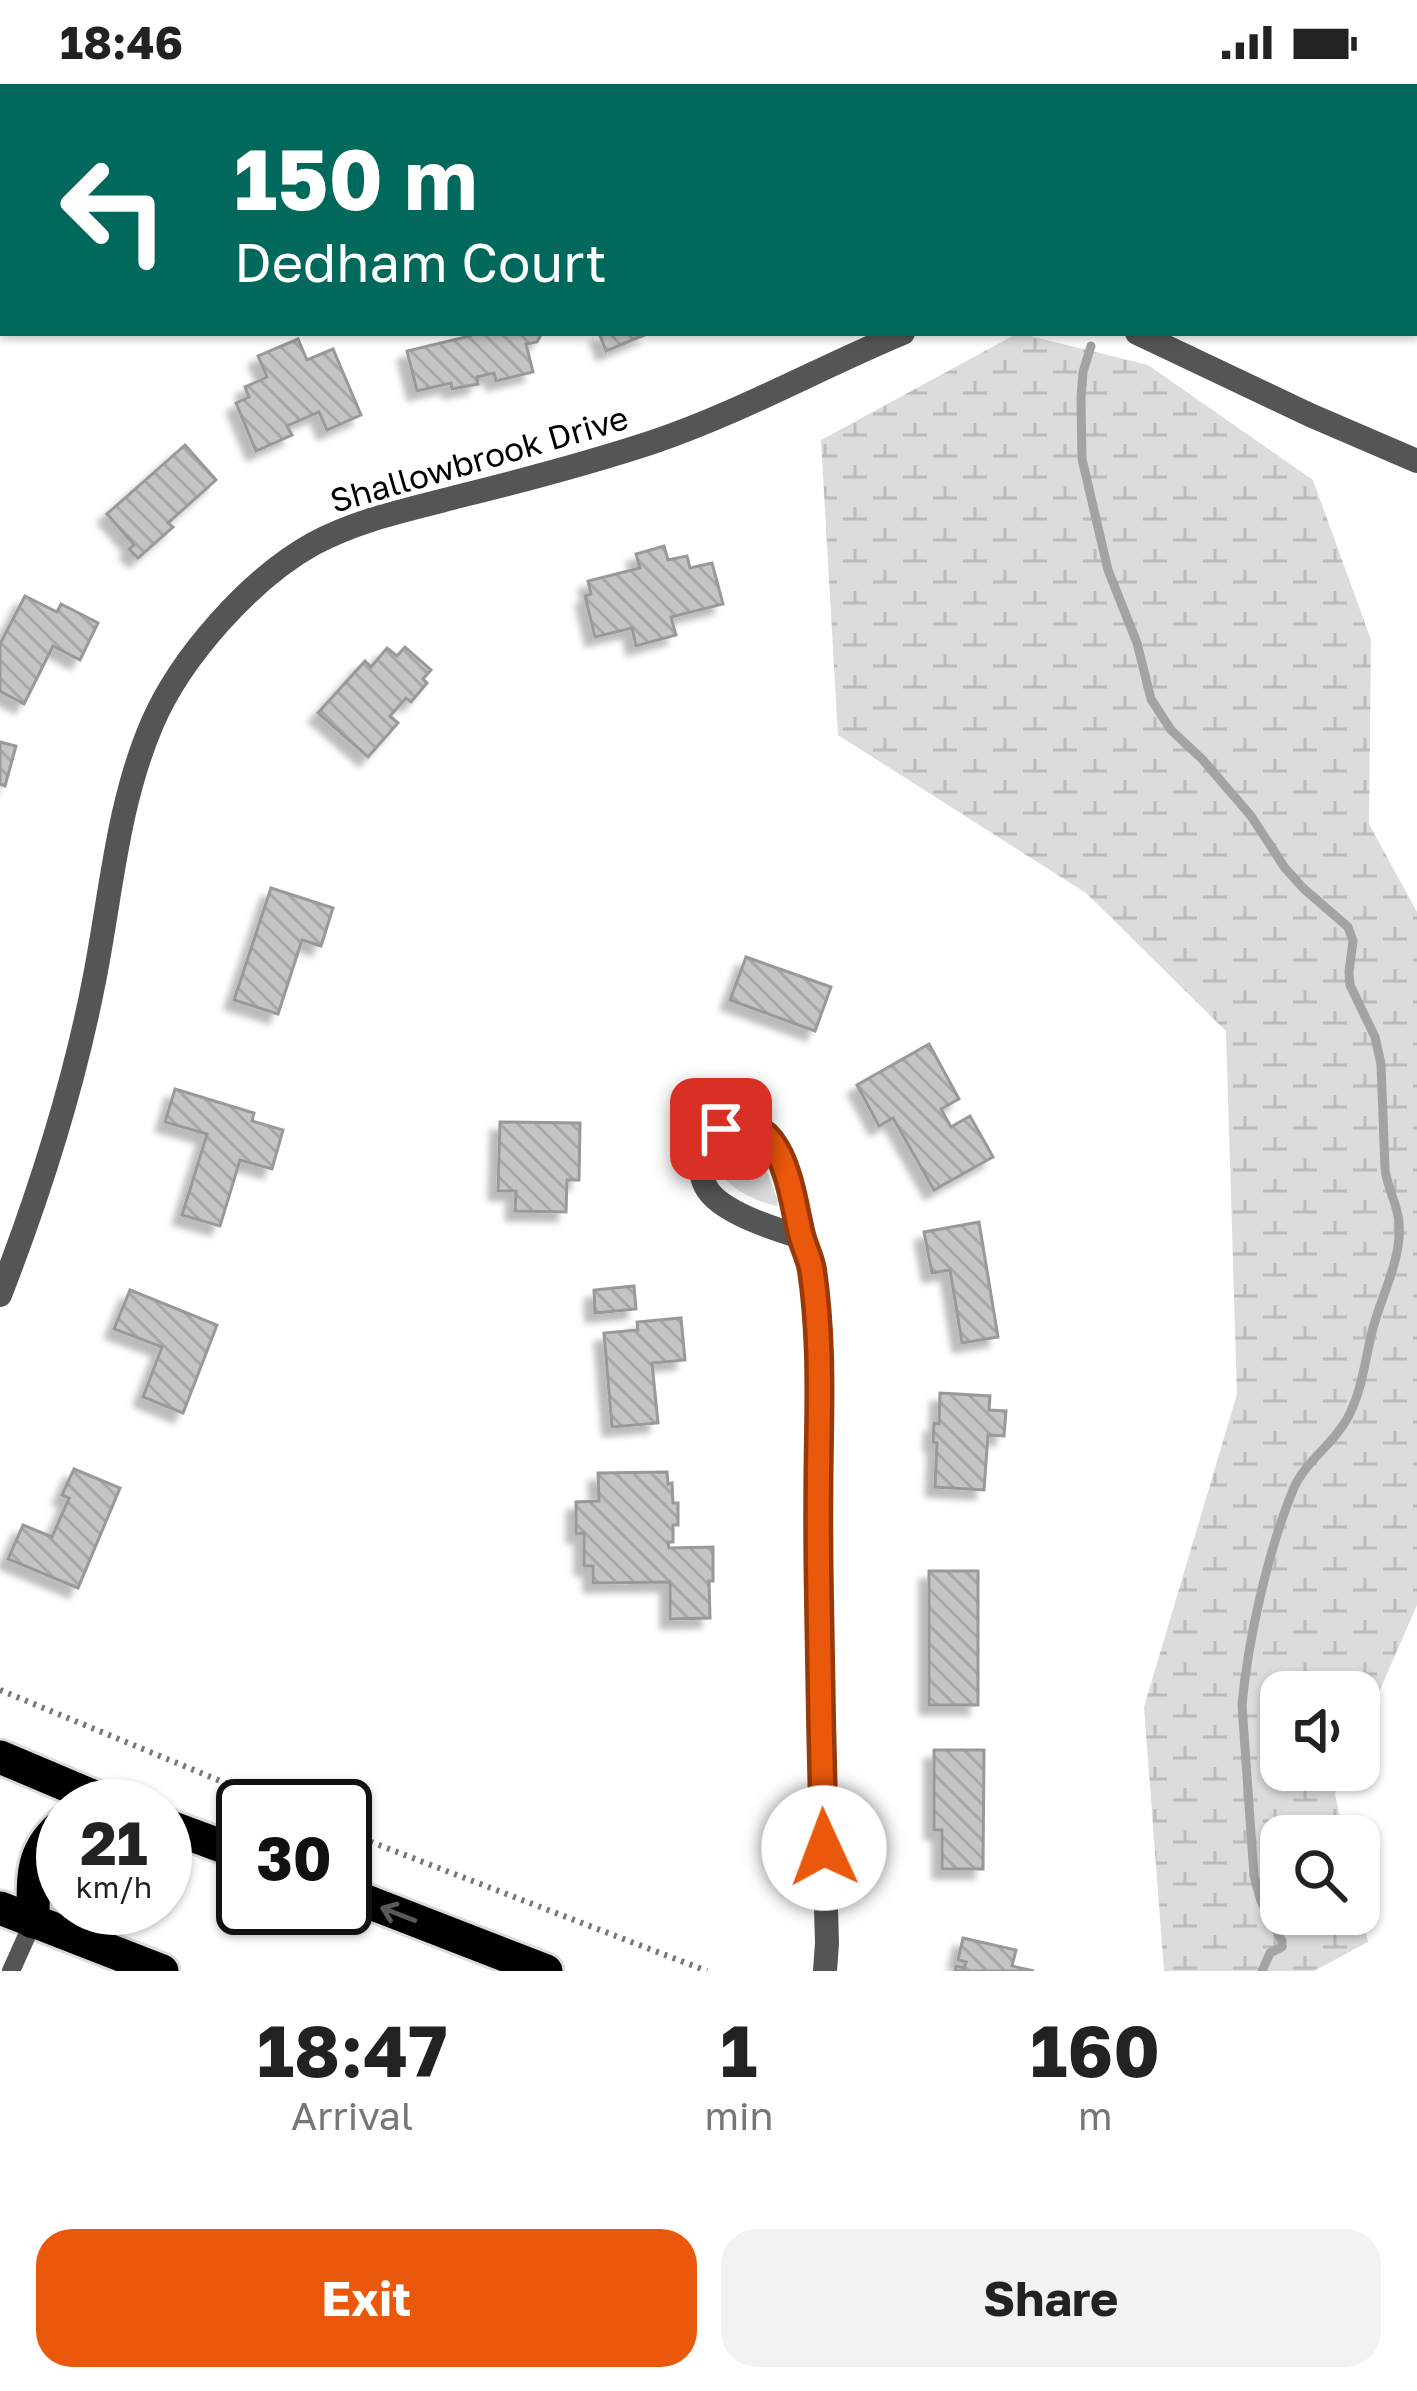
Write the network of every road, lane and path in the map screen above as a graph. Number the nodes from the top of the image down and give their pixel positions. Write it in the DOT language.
graph roads {
  1 [pos="896,336"];
  2 [pos="1143,336"];
  3 [pos="1417,461"];
  4 [pos="801,1237"];
  5 [pos="0,1294"];
  6 [pos="0,1690"];
  7 [pos="0,1757"];
  8 [pos="47,1779"];
  9 [pos="216,1779"];
  10 [pos="372,1842"];
  11 [pos="36,1861"];
  12 [pos="372,1904"];
  13 [pos="0,1908"];
  14 [pos="33,1922"];
  15 [pos="11,1971"];
  16 [pos="162,1971"];
  17 [pos="546,1971"];
  18 [pos="707,1971"];
  19 [pos="825,1971"];
  1 -- 5 [label="street, Shallowbrook Drive"];
  2 -- 3 [label="street"];
  4 -- 4 [label="street"];
  4 -- 19 [label="street"];
  6 -- 9 [label="path"];
  7 -- 8 [label="highway"];
  10 -- 18 [label="path"];
  11 -- 14 [label="highway"];
  17 -- 12 [label="highway, one-way"];
  13 -- 14 [label="highway"];
  14 -- 15 [label="lane"];
  14 -- 16 [label="highway"];
}
